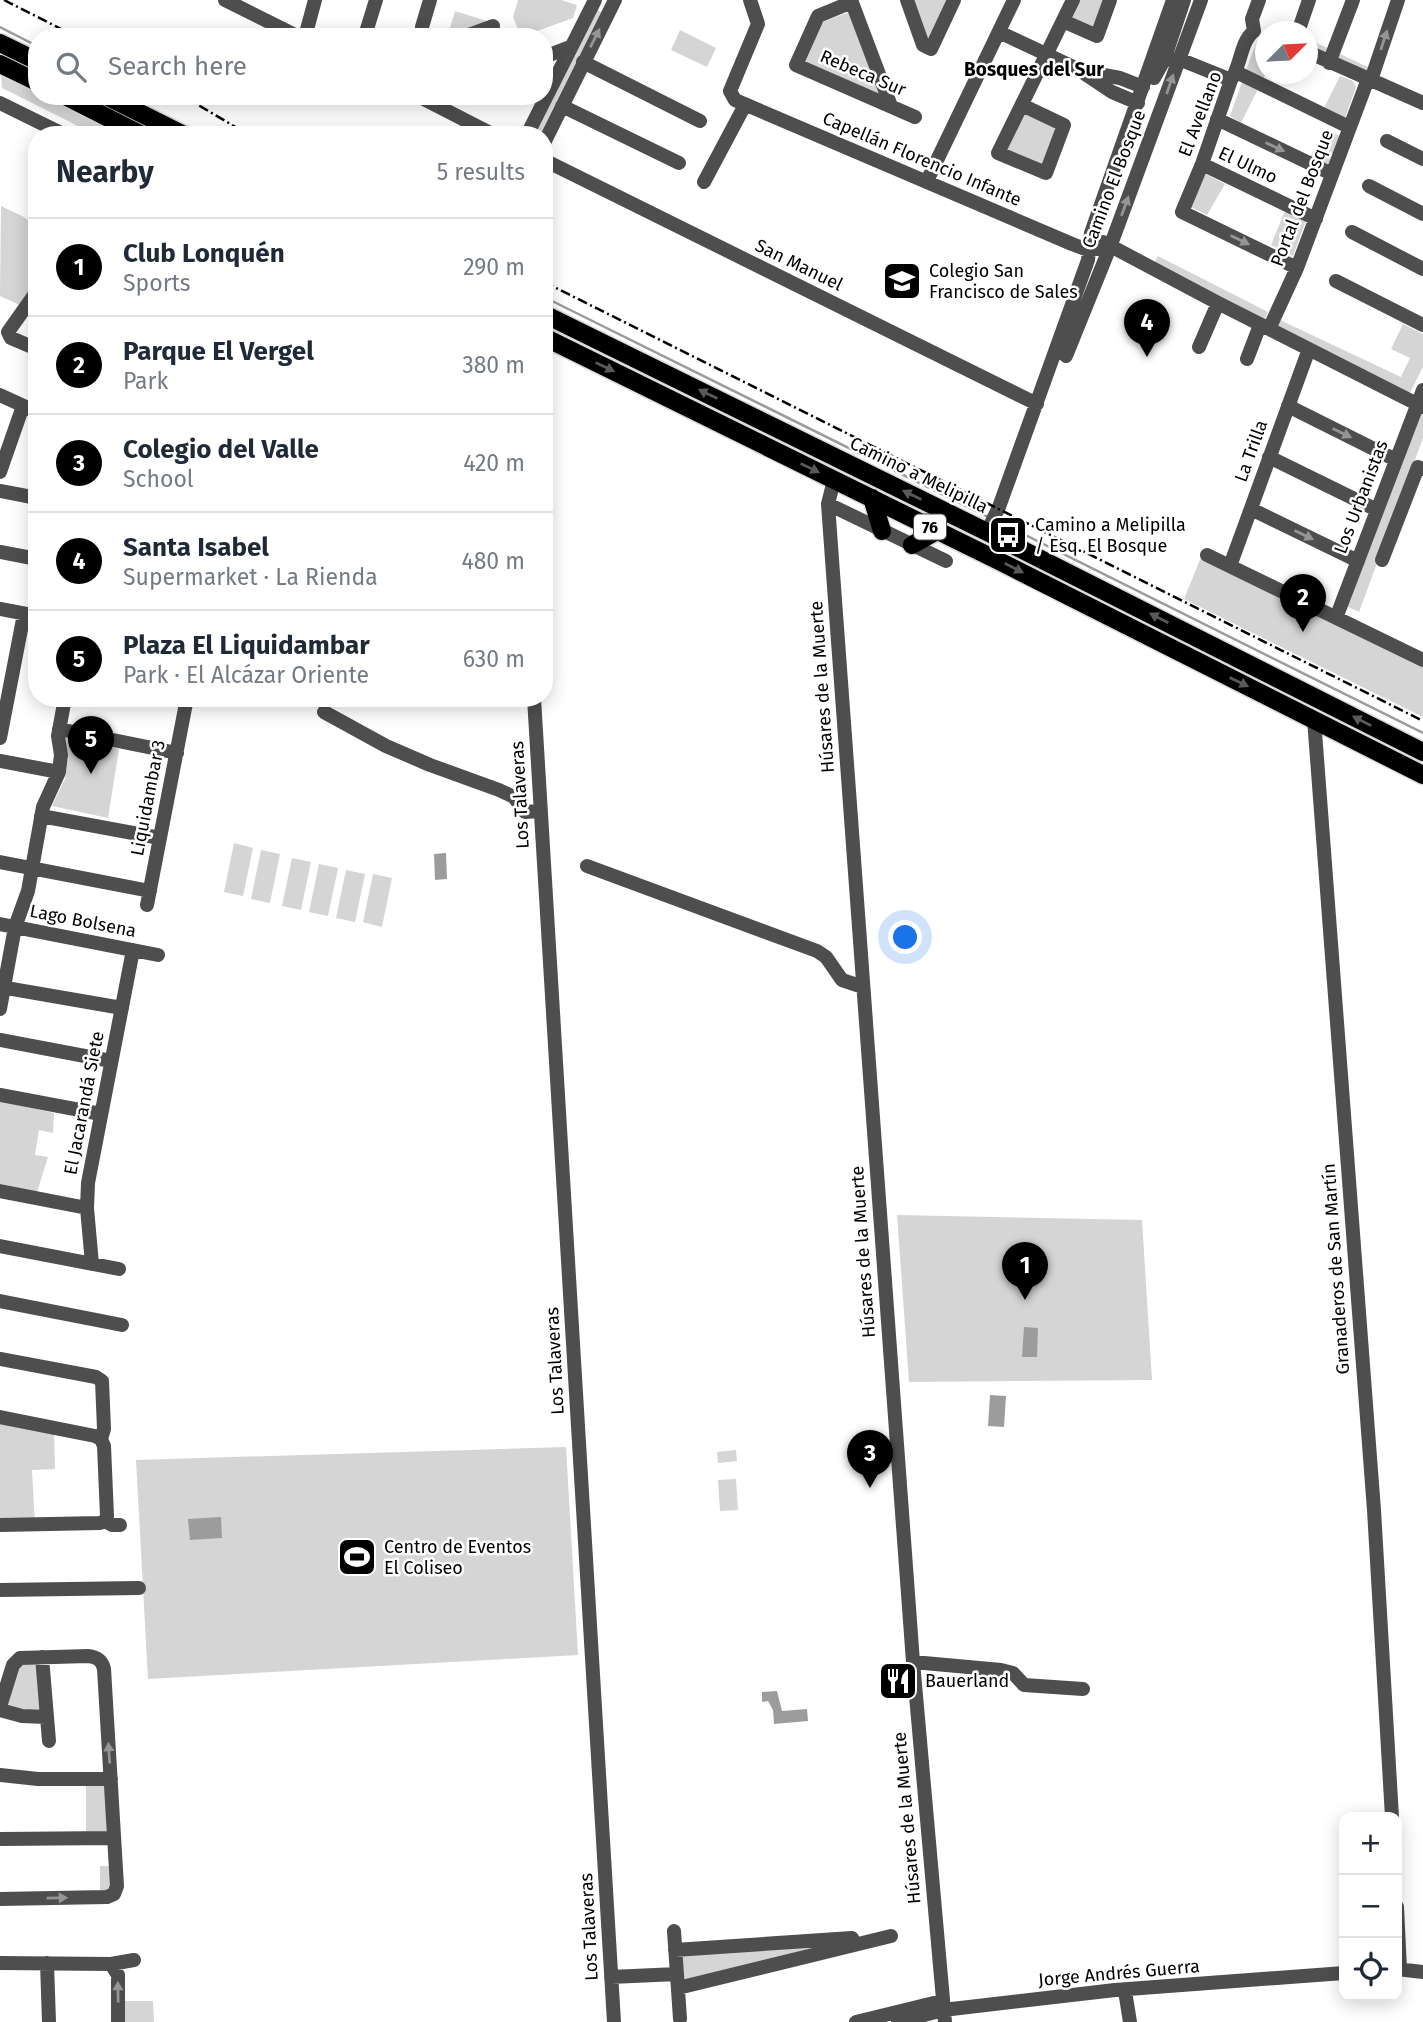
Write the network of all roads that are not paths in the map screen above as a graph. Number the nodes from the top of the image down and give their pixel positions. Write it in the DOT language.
graph roads {
  1 [pos="225,0"];
  2 [pos="315,0"];
  3 [pos="376,0"];
  4 [pos="430,0"];
  5 [pos="596,0"];
  6 [pos="750,0"];
  7 [pos="907,0"];
  8 [pos="954,0"];
  9 [pos="1014,0"];
  10 [pos="1073,0"];
  11 [pos="1110,0"];
  12 [pos="1173,0"];
  13 [pos="1184,0"];
  14 [pos="1201,0"];
  15 [pos="1259,0"];
  16 [pos="1309,0"];
  17 [pos="1353,0"];
  18 [pos="1398,0"];
  19 [pos="851,1"];
  20 [pos="614,2"];
  21 [pos="1063,21"];
  22 [pos="1302,21"];
  23 [pos="1255,25"];
  24 [pos="493,26"];
  25 [pos="422,27"];
  26 [pos="281,28"];
  27 [pos="307,28"];
  28 [pos="367,28"];
  29 [pos="488,28"];
  30 [pos="999,32"];
  31 [pos="1255,34"];
  32 [pos="3,46"];
  33 [pos="570,47"];
  34 [pos="553,54"];
  35 [pos="1047,54"];
  36 [pos="28,57"];
  37 [pos="1318,58"];
  38 [pos="1171,59"];
  39 [pos="583,62"];
  40 [pos="1329,63"];
  41 [pos="0,64"];
  42 [pos="1082,71"];
  43 [pos="1234,76"];
  44 [pos="28,78"];
  45 [pos="1370,79"];
  46 [pos="553,82"];
  47 [pos="1143,87"];
  48 [pos="0,103"];
  49 [pos="1138,103"];
  50 [pos="1423,103"];
  51 [pos="1022,104"];
  52 [pos="83,105"];
  53 [pos="124,105"];
  54 [pos="436,105"];
  55 [pos="542,105"];
  56 [pos="745,105"];
  57 [pos="562,106"];
  58 [pos="891,107"];
  59 [pos="915,117"];
  60 [pos="1217,119"];
  61 [pos="700,121"];
  62 [pos="47,126"];
  63 [pos="124,126"];
  64 [pos="166,126"];
  65 [pos="476,126"];
  66 [pos="531,126"];
  67 [pos="553,126"];
  68 [pos="1349,127"];
  69 [pos="1387,141"];
  70 [pos="1423,159"];
  71 [pos="679,163"];
  72 [pos="553,164"];
  73 [pos="1202,164"];
  74 [pos="1332,174"];
  75 [pos="927,181"];
  76 [pos="704,182"];
  77 [pos="1369,186"];
  78 [pos="1423,214"];
  79 [pos="1316,219"];
  80 [pos="1352,232"];
  81 [pos="1091,233"];
  82 [pos="1110,247"];
  83 [pos="1088,250"];
  84 [pos="1297,268"];
  85 [pos="1423,269"];
  86 [pos="1336,281"];
  87 [pos="28,303"];
  88 [pos="1218,303"];
  89 [pos="1084,312"];
  90 [pos="553,318"];
  91 [pos="1423,325"];
  92 [pos="1065,327"];
  93 [pos="1265,327"];
  94 [pos="4,335"];
  95 [pos="553,341"];
  96 [pos="28,345"];
  97 [pos="1199,347"];
  98 [pos="1309,349"];
  99 [pos="1066,356"];
  100 [pos="1247,359"];
  101 [pos="0,395"];
  102 [pos="1421,400"];
  103 [pos="1037,404"];
  104 [pos="23,405"];
  105 [pos="1288,407"];
  106 [pos="28,408"];
  107 [pos="1269,457"];
  108 [pos="1396,460"];
  109 [pos="1420,468"];
  110 [pos="0,472"];
  111 [pos="834,480"];
  112 [pos="0,491"];
  113 [pos="28,496"];
  114 [pos="872,498"];
  115 [pos="828,504"];
  116 [pos="1251,509"];
  117 [pos="1377,510"];
  118 [pos="991,523"];
  119 [pos="882,531"];
  120 [pos="937,531"];
  121 [pos="912,545"];
  122 [pos="0,552"];
  123 [pos="1207,555"];
  124 [pos="28,557"];
  125 [pos="1382,560"];
  126 [pos="946,561"];
  127 [pos="1357,561"];
  128 [pos="1230,566"];
  129 [pos="0,609"];
  130 [pos="28,614"];
  131 [pos="1336,618"];
  132 [pos="28,627"];
  133 [pos="1423,660"];
  134 [pos="63,707"];
  135 [pos="185,707"];
  136 [pos="535,707"];
  137 [pos="324,712"];
  138 [pos="1314,719"];
  139 [pos="59,729"];
  140 [pos="0,738"];
  141 [pos="1423,752"];
  142 [pos="177,753"];
  143 [pos="0,761"];
  144 [pos="59,772"];
  145 [pos="1423,775"];
  146 [pos="541,811"];
  147 [pos="41,816"];
  148 [pos="160,838"];
  149 [pos="0,862"];
  150 [pos="587,866"];
  151 [pos="32,869"];
  152 [pos="0,924"];
  153 [pos="15,927"];
  154 [pos="133,950"];
  155 [pos="158,955"];
  156 [pos="863,986"];
  157 [pos="2,988"];
  158 [pos="122,1008"];
  159 [pos="0,1009"];
  160 [pos="0,1041"];
  161 [pos="111,1061"];
  162 [pos="0,1095"];
  163 [pos="101,1114"];
  164 [pos="0,1191"];
  165 [pos="88,1208"];
  166 [pos="0,1246"];
  167 [pos="92,1264"];
  168 [pos="119,1269"];
  169 [pos="0,1301"];
  170 [pos="122,1325"];
  171 [pos="0,1359"];
  172 [pos="0,1417"];
  173 [pos="101,1439"];
  174 [pos="105,1521"];
  175 [pos="0,1525"];
  176 [pos="120,1525"];
  177 [pos="139,1588"];
  178 [pos="0,1590"];
  179 [pos="42,1657"];
  180 [pos="913,1662"];
  181 [pos="1083,1689"];
  182 [pos="0,1708"];
  183 [pos="46,1717"];
  184 [pos="49,1741"];
  185 [pos="0,1775"];
  186 [pos="111,1779"];
  187 [pos="1392,1812"];
  188 [pos="114,1838"];
  189 [pos="0,1839"];
  190 [pos="0,1899"];
  191 [pos="674,1931"];
  192 [pos="675,1950"];
  193 [pos="134,1961"];
  194 [pos="47,1963"];
  195 [pos="0,1964"];
  196 [pos="111,1964"];
  197 [pos="1402,1969"];
  198 [pos="1423,1972"];
  199 [pos="1339,1973"];
  200 [pos="611,1977"];
  201 [pos="677,1981"];
  202 [pos="1125,1991"];
  203 [pos="943,2011"];
  204 [pos="680,2019"];
  205 [pos="49,2022"];
  206 [pos="118,2022"];
  207 [pos="614,2022"];
  208 [pos="856,2022"];
  209 [pos="898,2022"];
  210 [pos="1130,2022"];
  1 -- 26 [label="street"];
  2 -- 27 [label="street"];
  3 -- 28 [label="street"];
  4 -- 25 [label="street"];
  5 -- 20 [label="street"];
  5 -- 33 [label="street"];
  6 -- 56 [label="street, Capellán Florencio Infante"];
  7 -- 8 [label="street"];
  9 -- 30 [label="street"];
  10 -- 21 [label="street"];
  11 -- 21 [label="street"];
  12 -- 47 [label="street, Camino El Bosque"];
  13 -- 38 [label="street, Camino El Bosque"];
  14 -- 38 [label="street, Camino El Bosque"];
  15 -- 23 [label="street, El Avellano"];
  16 -- 22 [label="street"];
  17 -- 40 [label="street"];
  45 -- 18 [label="street, Portal del Bosque, one-way"];
  19 -- 58 [label="street"];
  19 -- 58 [label="street, Rebeca Sur"];
  39 -- 20 [label="street, one-way"];
  21 -- 35 [label="street"];
  24 -- 29 [label="street"];
  30 -- 35 [label="street"];
  30 -- 75 [label="street"];
  31 -- 43 [label="street, El Avellano"];
  32 -- 36 [label="main road"];
  33 -- 34 [label="street"];
  33 -- 46 [label="street"];
  35 -- 42 [label="street"];
  35 -- 51 [label="street"];
  37 -- 40 [label="street"];
  38 -- 43 [label="street"];
  38 -- 47 [label="street, Camino El Bosque"];
  82 -- 38 [label="street, Camino El Bosque, one-way"];
  39 -- 57 [label="street"];
  39 -- 61 [label="street"];
  40 -- 45 [label="street"];
  41 -- 44 [label="main road"];
  42 -- 47 [label="street"];
  42 -- 49 [label="street"];
  43 -- 60 [label="street, El Avellano"];
  43 -- 68 [label="street"];
  45 -- 50 [label="street"];
  45 -- 68 [label="street, Portal del Bosque"];
  47 -- 49 [label="street, Camino El Bosque"];
  48 -- 62 [label="street"];
  49 -- 81 [label="street, Camino El Bosque"];
  51 -- 51 [label="street"];
  52 -- 63 [label="main road"];
  53 -- 64 [label="main road"];
  54 -- 65 [label="street"];
  55 -- 66 [label="street"];
  56 -- 75 [label="street, Capellán Florencio Infante"];
  56 -- 76 [label="street"];
  57 -- 67 [label="street"];
  57 -- 71 [label="street"];
  58 -- 59 [label="street, Rebeca Sur"];
  60 -- 73 [label="street, El Avellano"];
  60 -- 74 [label="street, one-way"];
  68 -- 74 [label="street, Portal del Bosque"];
  69 -- 70 [label="street"];
  72 -- 103 [label="street, San Manuel"];
  73 -- 79 [label="street, El Ulmo"];
  73 -- 84 [label="street, El Avellano, one-way"];
  74 -- 79 [label="street, Portal del Bosque"];
  75 -- 83 [label="street, Capellán Florencio Infante"];
  77 -- 78 [label="street"];
  79 -- 84 [label="street, Portal del Bosque"];
  80 -- 85 [label="street"];
  81 -- 82 [label="street"];
  81 -- 83 [label="street, Camino El Bosque"];
  82 -- 83 [label="street"];
  82 -- 88 [label="street"];
  82 -- 89 [label="street, Camino El Bosque"];
  83 -- 92 [label="street, Camino El Bosque"];
  84 -- 93 [label="street, Portal del Bosque"];
  86 -- 91 [label="street"];
  87 -- 94 [label="street"];
  88 -- 93 [label="street"];
  88 -- 97 [label="street"];
  89 -- 92 [label="street, Camino El Bosque"];
  89 -- 99 [label="street, Camino El Bosque"];
  118 -- 90 [label="main road, Camino a Melipilla / 76, one-way"];
  92 -- 103 [label="street, Camino El Bosque"];
  93 -- 98 [label="street"];
  93 -- 100 [label="street, Portal del Bosque"];
  94 -- 96 [label="street"];
  95 -- 111 [label="main road, 76, one-way"];
  98 -- 102 [label="street"];
  98 -- 105 [label="street, La Trilla"];
  101 -- 104 [label="street"];
  102 -- 108 [label="street, Los Urbanistas"];
  103 -- 118 [label="street, Camino El Bosque"];
  104 -- 106 [label="street"];
  104 -- 110 [label="street"];
  105 -- 107 [label="street, La Trilla"];
  105 -- 108 [label="street, one-way"];
  107 -- 116 [label="street, La Trilla"];
  107 -- 117 [label="street"];
  108 -- 117 [label="street, Los Urbanistas"];
  109 -- 125 [label="street"];
  111 -- 114 [label="main road, 76"];
  111 -- 115 [label="street, Húsares de la Muerte"];
  112 -- 113 [label="street"];
  114 -- 119 [label="main road"];
  114 -- 120 [label="main road, 76"];
  115 -- 119 [label="street"];
  115 -- 156 [label="street, Húsares de la Muerte"];
  116 -- 127 [label="street, one-way"];
  116 -- 128 [label="street, La Trilla"];
  117 -- 127 [label="street, Los Urbanistas"];
  141 -- 118 [label="main road, Camino a Melipilla / 76, one-way"];
  119 -- 121 [label="street"];
  120 -- 121 [label="main road"];
  120 -- 138 [label="main road, 76, one-way"];
  121 -- 126 [label="street"];
  122 -- 124 [label="street"];
  123 -- 128 [label="street"];
  127 -- 131 [label="street, Los Urbanistas"];
  128 -- 131 [label="street"];
  129 -- 130 [label="street"];
  131 -- 133 [label="street"];
  132 -- 140 [label="street"];
  134 -- 139 [label="street"];
  135 -- 142 [label="street, Liquidambar 3"];
  136 -- 146 [label="street, Los Talaveras"];
  137 -- 146 [label="street"];
  138 -- 145 [label="main road, 76"];
  138 -- 187 [label="street, Granaderos de San Martín"];
  139 -- 142 [label="street"];
  139 -- 144 [label="street"];
  142 -- 148 [label="street, Liquidambar 3"];
  143 -- 144 [label="street"];
  144 -- 147 [label="street"];
  146 -- 200 [label="street, Los Talaveras"];
  147 -- 148 [label="street"];
  147 -- 151 [label="street"];
  148 -- 151 [label="street, Liquidambar 3"];
  149 -- 151 [label="street"];
  150 -- 156 [label="street"];
  151 -- 153 [label="street"];
  152 -- 153 [label="street, Lago Bolsena"];
  153 -- 154 [label="street, Lago Bolsena"];
  153 -- 157 [label="street"];
  154 -- 155 [label="street, Lago Bolsena"];
  154 -- 158 [label="street, El Jacarandá Siete"];
  156 -- 180 [label="street, Húsares de la Muerte"];
  157 -- 158 [label="street"];
  157 -- 159 [label="street"];
  158 -- 161 [label="street, El Jacarandá Siete"];
  160 -- 161 [label="street"];
  161 -- 163 [label="street, El Jacarandá Siete"];
  162 -- 163 [label="street"];
  163 -- 165 [label="street, El Jacarandá Siete"];
  164 -- 165 [label="street"];
  165 -- 167 [label="street, El Jacarandá Siete"];
  166 -- 167 [label="street"];
  167 -- 168 [label="street"];
  169 -- 170 [label="street"];
  171 -- 173 [label="street"];
  172 -- 173 [label="street"];
  173 -- 174 [label="street"];
  174 -- 175 [label="street"];
  174 -- 176 [label="street"];
  177 -- 178 [label="street"];
  179 -- 182 [label="street"];
  179 -- 183 [label="street"];
  186 -- 179 [label="street, one-way"];
  180 -- 181 [label="street"];
  180 -- 203 [label="street, Húsares de la Muerte"];
  182 -- 183 [label="street"];
  183 -- 184 [label="street"];
  185 -- 186 [label="street"];
  186 -- 188 [label="street"];
  188 -- 189 [label="street"];
  190 -- 188 [label="street, one-way"];
  191 -- 192 [label="street"];
  192 -- 201 [label="street"];
  192 -- 201 [label="street"];
  193 -- 196 [label="street"];
  194 -- 195 [label="street"];
  194 -- 196 [label="street"];
  194 -- 205 [label="street"];
  206 -- 196 [label="street, one-way"];
  197 -- 198 [label="street"];
  199 -- 202 [label="street, Jorge Andrés Guerra"];
  200 -- 201 [label="street"];
  200 -- 207 [label="street, Los Talaveras"];
  201 -- 204 [label="street"];
  202 -- 203 [label="street, Jorge Andrés Guerra"];
  202 -- 210 [label="street"];
  203 -- 208 [label="street, Jorge Andrés Guerra"];
  203 -- 209 [label="street, Jorge Andrés Guerra"];
}
